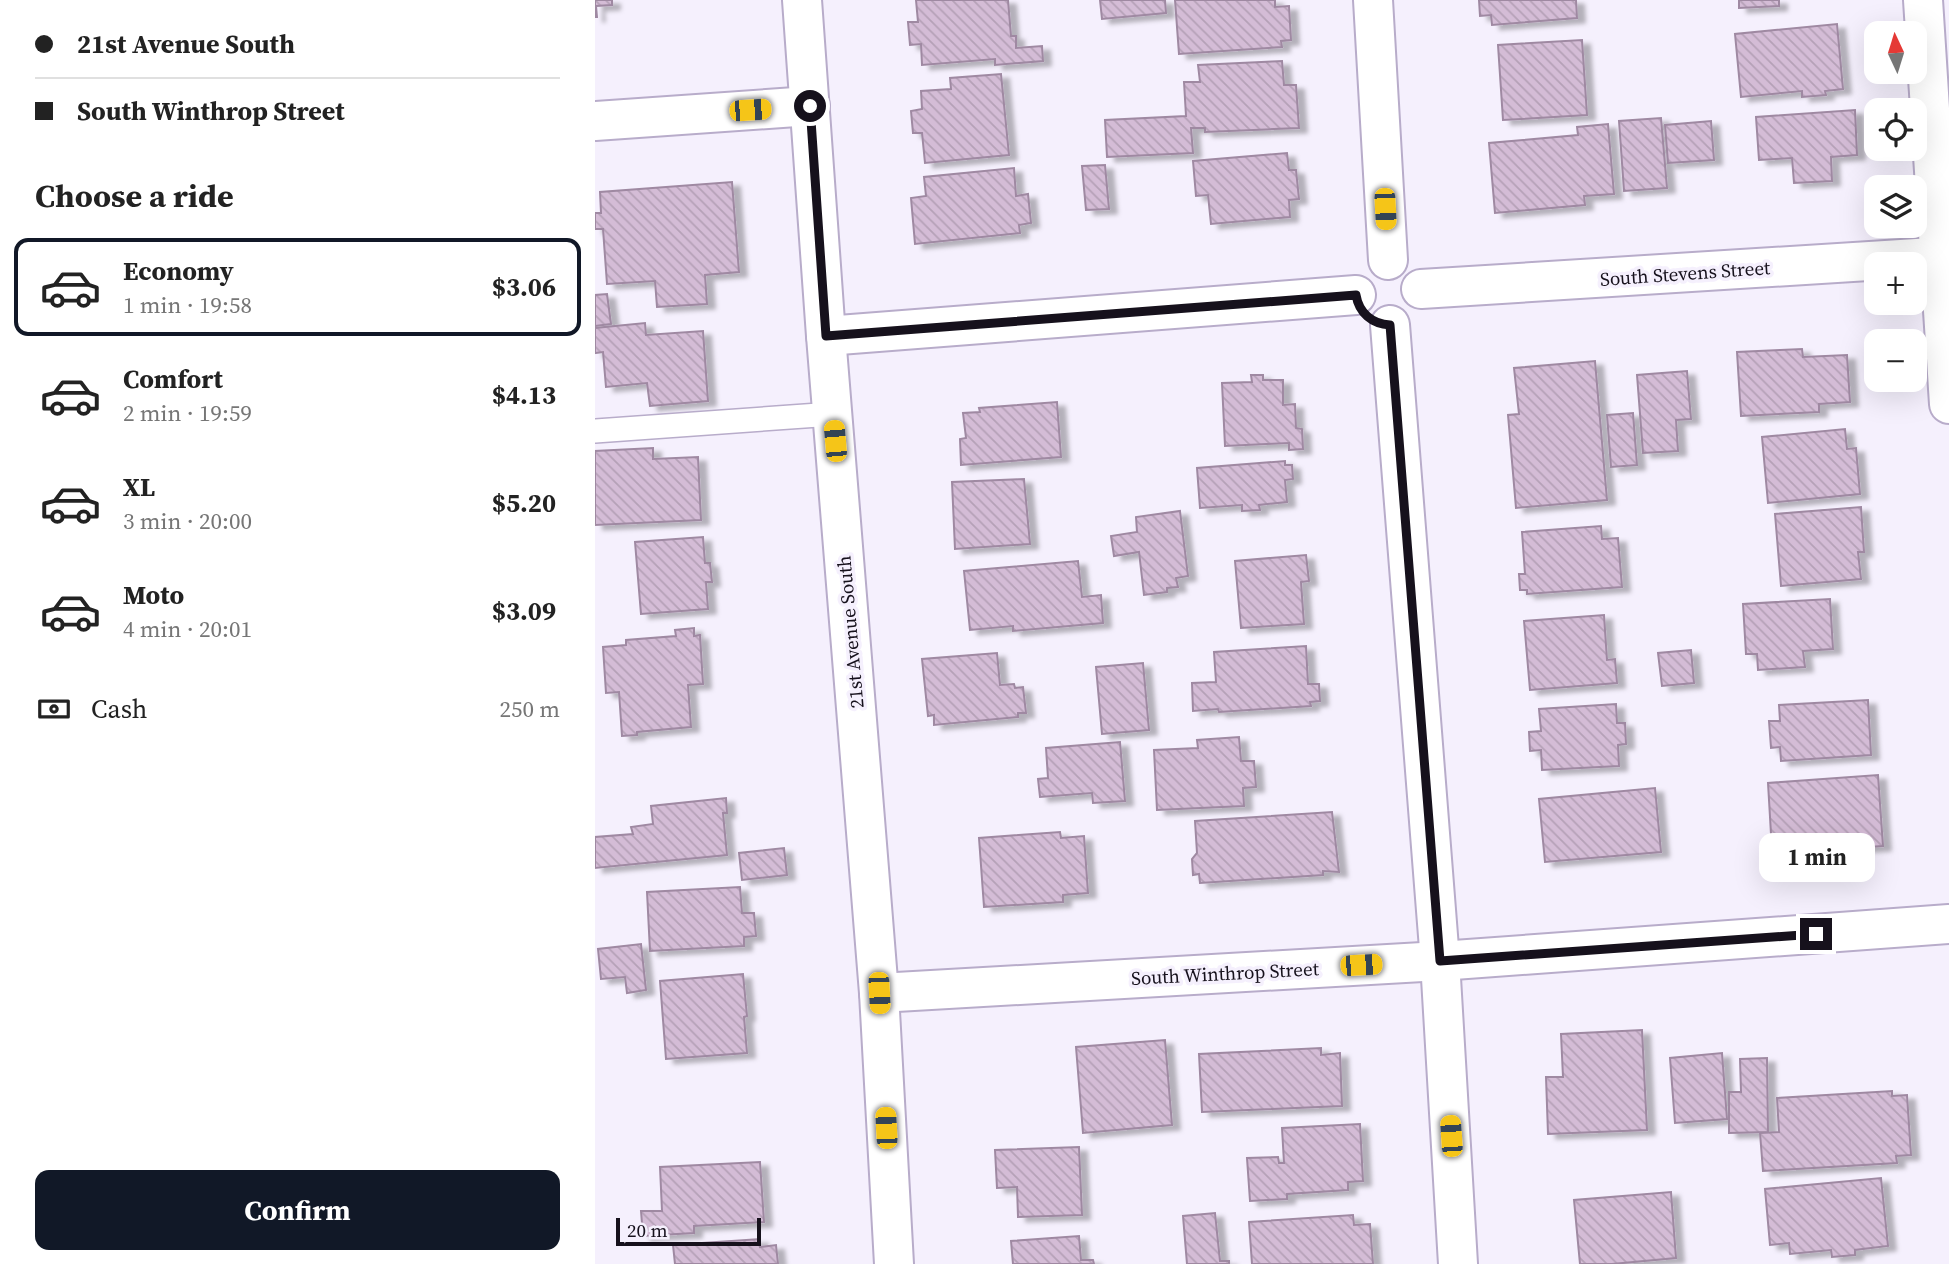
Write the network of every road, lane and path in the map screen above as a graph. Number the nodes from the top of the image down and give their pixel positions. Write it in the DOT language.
graph roads {
  1 [pos="802,0"];
  2 [pos="1373,0"];
  3 [pos="1923,0"];
  4 [pos="810,106"];
  5 [pos="595,121"];
  6 [pos="1944,257"];
  7 [pos="1388,260"];
  8 [pos="1421,289"];
  9 [pos="1356,295"];
  10 [pos="1390,325"];
  11 [pos="826,336"];
  12 [pos="1949,404"];
  13 [pos="833,414"];
  14 [pos="595,430"];
  15 [pos="1949,924"];
  16 [pos="1440,961"];
  17 [pos="879,993"];
  18 [pos="894,1264"];
  19 [pos="1458,1264"];
  1 -- 4 [label="street, 21st Avenue South"];
  2 -- 7 [label="street"];
  3 -- 6 [label="street"];
  4 -- 5 [label="street"];
  4 -- 11 [label="street, 21st Avenue South"];
  6 -- 8 [label="street, South Stevens Street"];
  6 -- 12 [label="street"];
  7 -- 8 [label="street"];
  7 -- 9 [label="street"];
  8 -- 10 [label="street"];
  9 -- 10 [label="street"];
  9 -- 11 [label="street"];
  10 -- 16 [label="street"];
  11 -- 13 [label="street, 21st Avenue South"];
  13 -- 14 [label="lane"];
  13 -- 17 [label="street, 21st Avenue South"];
  15 -- 16 [label="street, South Winthrop Street"];
  16 -- 17 [label="street, South Winthrop Street"];
  16 -- 19 [label="street"];
  17 -- 18 [label="street, 21st Avenue South"];
}
